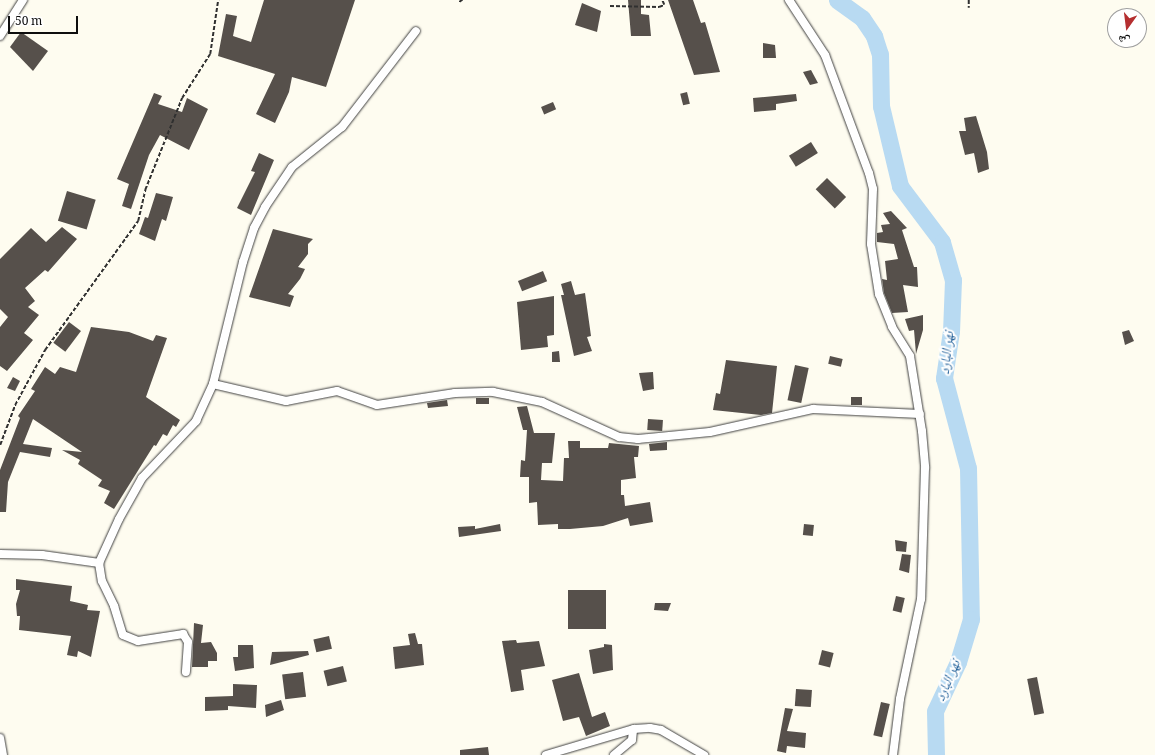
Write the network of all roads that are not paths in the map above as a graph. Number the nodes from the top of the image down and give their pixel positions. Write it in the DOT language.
graph roads {
  1 [pos="23,0"];
  2 [pos="789,0"];
  3 [pos="416,31"];
  4 [pos="0,36"];
  5 [pos="213,384"];
  6 [pos="920,414"];
  7 [pos="0,554"];
  8 [pos="99,563"];
  9 [pos="186,672"];
  10 [pos="633,730"];
  11 [pos="0,738"];
  12 [pos="3,755"];
  13 [pos="546,755"];
  14 [pos="614,755"];
  15 [pos="704,755"];
  16 [pos="893,755"];
  1 -- 4 [label="street"];
  2 -- 6 [label="street"];
  3 -- 5 [label="street"];
  5 -- 6 [label="street"];
  5 -- 8 [label="street"];
  6 -- 16 [label="street"];
  7 -- 8 [label="street"];
  8 -- 9 [label="street"];
  10 -- 13 [label="street"];
  10 -- 14 [label="street"];
  10 -- 15 [label="street"];
  11 -- 12 [label="street"];
}
